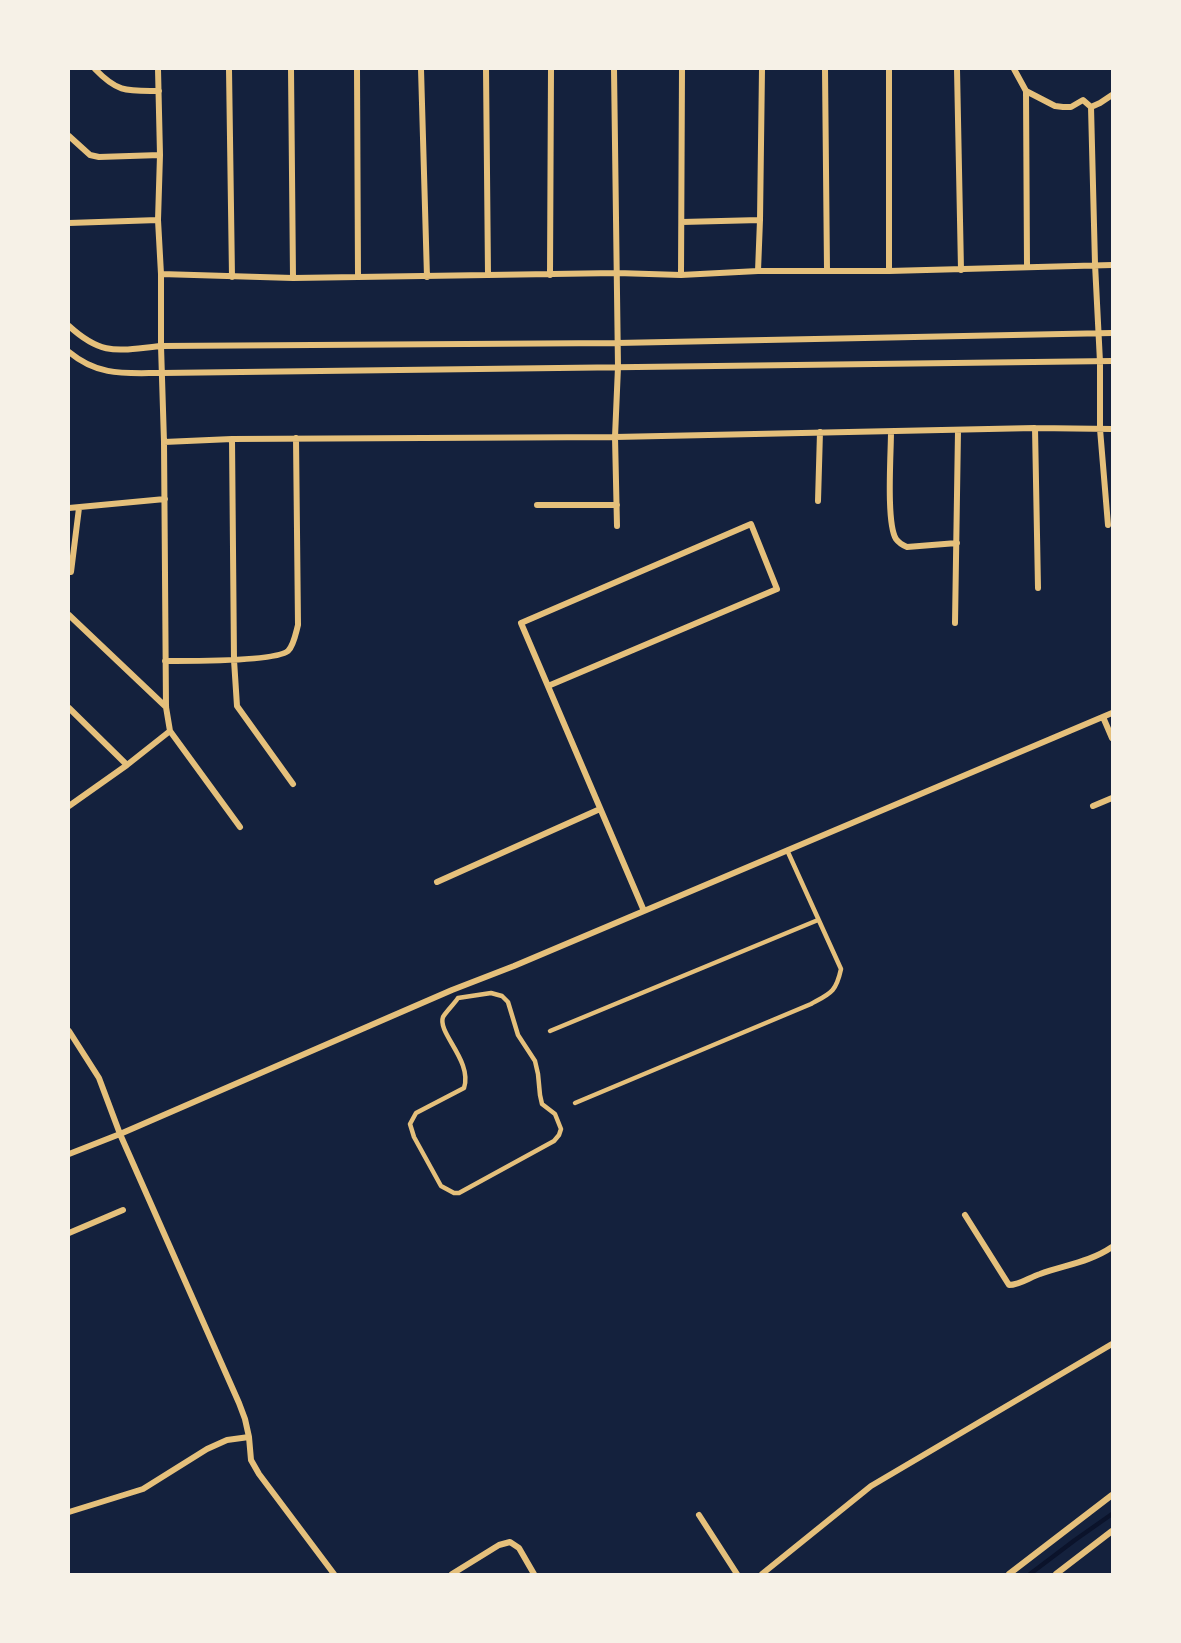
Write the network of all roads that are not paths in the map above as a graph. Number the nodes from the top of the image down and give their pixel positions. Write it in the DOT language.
graph roads {
  1 [pos="94,69"];
  2 [pos="158,69"];
  3 [pos="229,69"];
  4 [pos="291,69"];
  5 [pos="357,69"];
  6 [pos="422,69"];
  7 [pos="486,69"];
  8 [pos="550,69"];
  9 [pos="614,69"];
  10 [pos="682,69"];
  11 [pos="762,69"];
  12 [pos="825,69"];
  13 [pos="888,69"];
  14 [pos="957,69"];
  15 [pos="1014,69"];
  16 [pos="159,91"];
  17 [pos="1026,91"];
  18 [pos="1112,94"];
  19 [pos="1091,107"];
  20 [pos="69,136"];
  21 [pos="160,155"];
  22 [pos="158,220"];
  23 [pos="760,220"];
  24 [pos="682,222"];
  25 [pos="69,223"];
  26 [pos="1095,264"];
  27 [pos="1112,265"];
  28 [pos="1027,267"];
  29 [pos="827,270"];
  30 [pos="961,270"];
  31 [pos="758,271"];
  32 [pos="889,271"];
  33 [pos="617,273"];
  34 [pos="161,274"];
  35 [pos="488,275"];
  36 [pos="550,275"];
  37 [pos="681,275"];
  38 [pos="232,277"];
  39 [pos="358,277"];
  40 [pos="427,277"];
  41 [pos="293,278"];
  42 [pos="69,326"];
  43 [pos="1098,333"];
  44 [pos="1112,333"];
  45 [pos="617,343"];
  46 [pos="160,346"];
  47 [pos="69,352"];
  48 [pos="1112,361"];
  49 [pos="1100,362"];
  50 [pos="618,367"];
  51 [pos="162,373"];
  52 [pos="1035,428"];
  53 [pos="1100,429"];
  54 [pos="1112,429"];
  55 [pos="958,431"];
  56 [pos="820,432"];
  57 [pos="891,432"];
  58 [pos="615,437"];
  59 [pos="296,438"];
  60 [pos="232,439"];
  61 [pos="164,442"];
  62 [pos="165,499"];
  63 [pos="818,501"];
  64 [pos="537,505"];
  65 [pos="617,505"];
  66 [pos="69,508"];
  67 [pos="79,508"];
  68 [pos="1108,525"];
  69 [pos="618,526"];
  70 [pos="957,543"];
  71 [pos="71,572"];
  72 [pos="1038,588"];
  73 [pos="69,615"];
  74 [pos="955,623"];
  75 [pos="234,660"];
  76 [pos="165,661"];
  77 [pos="548,686"];
  78 [pos="166,707"];
  79 [pos="69,708"];
  80 [pos="1112,713"];
  81 [pos="1103,717"];
  82 [pos="170,731"];
  83 [pos="1112,738"];
  84 [pos="127,765"];
  85 [pos="293,784"];
  86 [pos="1112,798"];
  87 [pos="71,802"];
  88 [pos="1093,806"];
  89 [pos="600,809"];
  90 [pos="240,827"];
  91 [pos="788,850"];
  92 [pos="436,882"];
  93 [pos="644,910"];
  94 [pos="818,920"];
  95 [pos="452,990"];
  96 [pos="458,998"];
  97 [pos="69,1031"];
  98 [pos="550,1031"];
  99 [pos="575,1102"];
  100 [pos="120,1134"];
  101 [pos="69,1154"];
  102 [pos="123,1210"];
  103 [pos="965,1215"];
  104 [pos="69,1233"];
  105 [pos="1112,1247"];
  106 [pos="1112,1344"];
  107 [pos="249,1437"];
  108 [pos="1112,1495"];
  109 [pos="69,1512"];
  110 [pos="699,1515"];
  111 [pos="1112,1531"];
  112 [pos="334,1574"];
  113 [pos="452,1574"];
  114 [pos="534,1574"];
  115 [pos="737,1574"];
  116 [pos="762,1574"];
  117 [pos="1009,1574"];
  118 [pos="1056,1574"];
  1 -- 16 [label="street"];
  2 -- 16 [label="street"];
  3 -- 38 [label="street"];
  4 -- 41 [label="street"];
  5 -- 39 [label="street"];
  6 -- 40 [label="street"];
  7 -- 35 [label="street"];
  8 -- 36 [label="street"];
  9 -- 33 [label="street"];
  10 -- 24 [label="street"];
  11 -- 23 [label="street"];
  12 -- 29 [label="street"];
  13 -- 32 [label="street"];
  14 -- 30 [label="street"];
  15 -- 17 [label="street"];
  16 -- 21 [label="street"];
  17 -- 19 [label="street"];
  17 -- 28 [label="street"];
  18 -- 19 [label="street"];
  19 -- 26 [label="street"];
  20 -- 21 [label="street"];
  21 -- 22 [label="street"];
  22 -- 25 [label="street"];
  22 -- 34 [label="street"];
  23 -- 24 [label="street"];
  23 -- 31 [label="street"];
  24 -- 37 [label="street"];
  26 -- 27 [label="street"];
  26 -- 28 [label="street"];
  26 -- 43 [label="street"];
  28 -- 30 [label="street"];
  29 -- 31 [label="street"];
  29 -- 32 [label="street"];
  30 -- 32 [label="street"];
  31 -- 37 [label="street"];
  33 -- 36 [label="street"];
  33 -- 37 [label="street"];
  33 -- 45 [label="street"];
  34 -- 38 [label="street"];
  34 -- 46 [label="street"];
  35 -- 36 [label="street"];
  35 -- 40 [label="street"];
  38 -- 41 [label="street"];
  39 -- 40 [label="street"];
  39 -- 41 [label="street"];
  42 -- 46 [label="street"];
  43 -- 44 [label="street"];
  43 -- 45 [label="street"];
  43 -- 49 [label="street"];
  45 -- 46 [label="street"];
  45 -- 50 [label="street"];
  46 -- 51 [label="street"];
  47 -- 51 [label="street"];
  48 -- 49 [label="street"];
  49 -- 50 [label="street"];
  49 -- 53 [label="street"];
  50 -- 51 [label="street"];
  50 -- 58 [label="street"];
  51 -- 61 [label="street"];
  52 -- 53 [label="street"];
  52 -- 55 [label="street"];
  52 -- 72 [label="street"];
  53 -- 54 [label="street"];
  53 -- 68 [label="street"];
  55 -- 57 [label="street"];
  55 -- 70 [label="street"];
  56 -- 57 [label="street"];
  56 -- 58 [label="street"];
  56 -- 63 [label="street"];
  57 -- 70 [label="street"];
  58 -- 59 [label="street"];
  58 -- 65 [label="street"];
  59 -- 60 [label="street"];
  59 -- 75 [label="street"];
  60 -- 61 [label="street"];
  60 -- 75 [label="street"];
  61 -- 62 [label="street"];
  62 -- 67 [label="street"];
  62 -- 76 [label="street"];
  64 -- 65 [label="street"];
  65 -- 69 [label="street"];
  66 -- 67 [label="street"];
  67 -- 71 [label="street"];
  70 -- 74 [label="street"];
  73 -- 78 [label="street"];
  75 -- 76 [label="street"];
  75 -- 85 [label="street"];
  76 -- 78 [label="street"];
  77 -- 77 [label="street"];
  77 -- 89 [label="street"];
  78 -- 82 [label="street"];
  79 -- 84 [label="street"];
  80 -- 81 [label="street"];
  81 -- 83 [label="street"];
  81 -- 91 [label="street"];
  82 -- 84 [label="street"];
  82 -- 90 [label="street"];
  84 -- 87 [label="street"];
  86 -- 88 [label="street"];
  89 -- 92 [label="street"];
  89 -- 93 [label="street"];
  91 -- 93 [label="street"];
  91 -- 94 [label="lane"];
  93 -- 95 [label="street"];
  94 -- 98 [label="lane"];
  94 -- 99 [label="lane"];
  95 -- 96 [label="lane"];
  95 -- 100 [label="street"];
  96 -- 96 [label="lane"];
  97 -- 100 [label="street"];
  100 -- 101 [label="street"];
  100 -- 107 [label="street"];
  102 -- 104 [label="street"];
  103 -- 105 [label="street"];
  106 -- 116 [label="street"];
  107 -- 109 [label="street"];
  107 -- 112 [label="street"];
  108 -- 117 [label="street"];
  110 -- 115 [label="street"];
  111 -- 118 [label="street"];
  113 -- 114 [label="street"];
}
